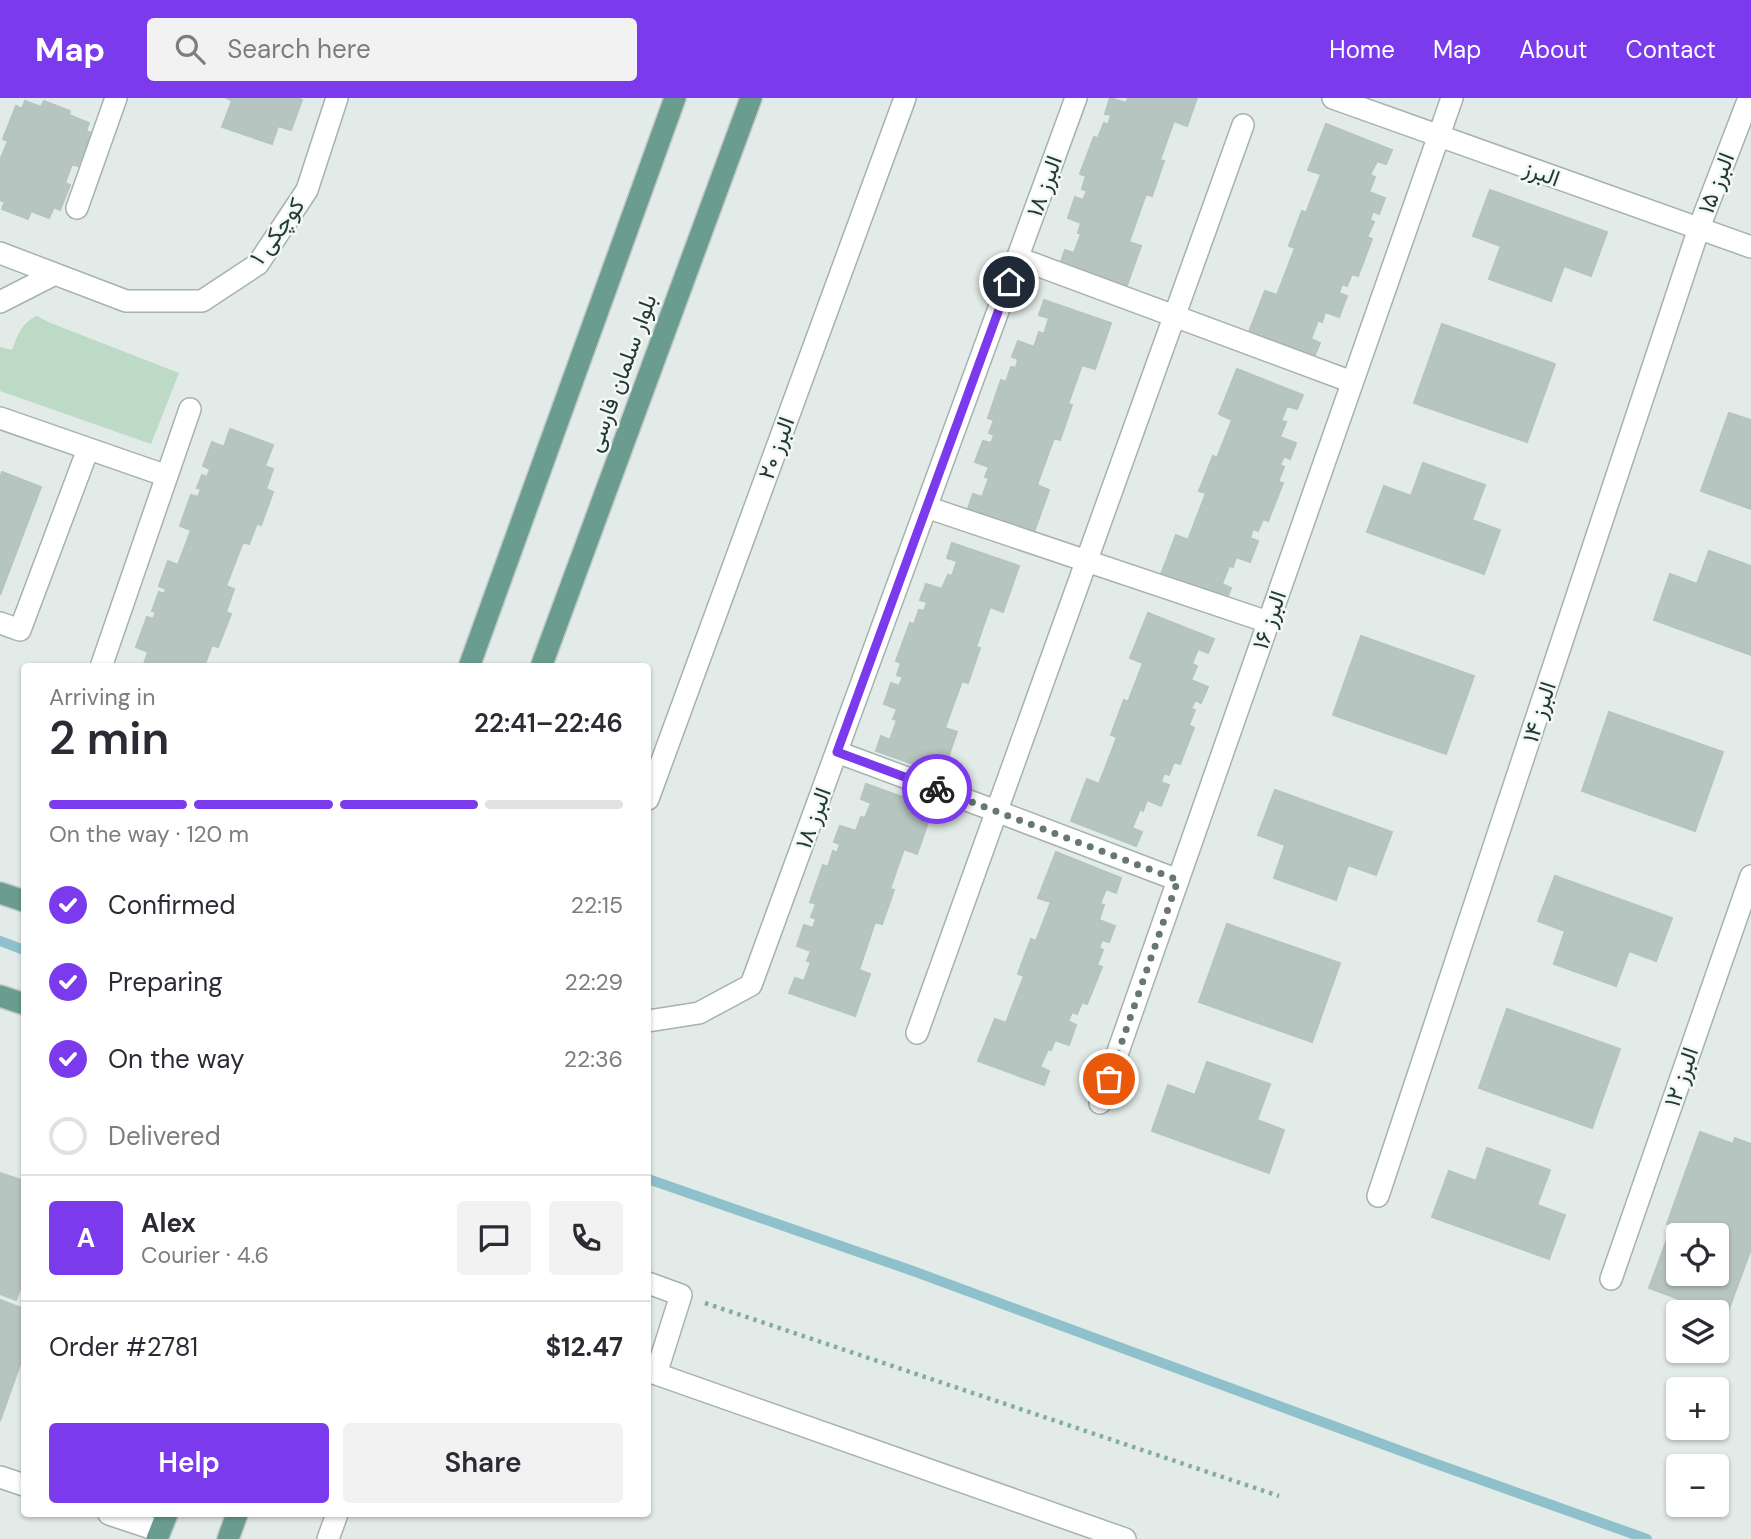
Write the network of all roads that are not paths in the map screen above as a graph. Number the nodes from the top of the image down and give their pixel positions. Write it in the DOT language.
graph roads {
  1 [pos="116,98"];
  2 [pos="337,98"];
  3 [pos="675,98"];
  4 [pos="751,98"];
  5 [pos="905,98"];
  6 [pos="1076,98"];
  7 [pos="1333,98"];
  8 [pos="1452,98"];
  9 [pos="1749,98"];
  10 [pos="1243,125"];
  11 [pos="1438,136"];
  12 [pos="78,208"];
  13 [pos="1699,228"];
  14 [pos="1751,247"];
  15 [pos="0,253"];
  16 [pos="1018,258"];
  17 [pos="55,274"];
  18 [pos="0,302"];
  19 [pos="1174,316"];
  20 [pos="1352,382"];
  21 [pos="190,409"];
  22 [pos="0,418"];
  23 [pos="88,449"];
  24 [pos="167,476"];
  25 [pos="926,507"];
  26 [pos="1087,561"];
  27 [pos="1268,622"];
  28 [pos="0,623"];
  29 [pos="102,663"];
  30 [pos="470,663"];
  31 [pos="542,663"];
  32 [pos="837,752"];
  33 [pos="651,791"];
  34 [pos="996,811"];
  35 [pos="1751,876"];
  36 [pos="1178,880"];
  37 [pos="0,892"];
  38 [pos="21,900"];
  39 [pos="0,996"];
  40 [pos="21,1003"];
  41 [pos="651,1021"];
  42 [pos="917,1033"];
  43 [pos="1100,1104"];
  44 [pos="1378,1196"];
  45 [pos="1611,1279"];
  46 [pos="651,1284"];
  47 [pos="652,1373"];
  48 [pos="0,1476"];
  49 [pos="21,1484"];
  50 [pos="120,1517"];
  51 [pos="236,1517"];
  52 [pos="336,1517"];
  53 [pos="161,1528"];
  54 [pos="228,1539"];
  55 [pos="328,1539"];
  56 [pos="1125,1539"];
  1 -- 12 [label="street"];
  2 -- 17 [label="street, کوچکی ۱"];
  3 -- 30 [label="main road, بلوار سلمان فارسی"];
  4 -- 31 [label="main road, بلوار سلمان فارسی"];
  5 -- 33 [label="street, البرز ۲۰"];
  6 -- 16 [label="street, البرز ۱۸"];
  7 -- 11 [label="street, البرز"];
  8 -- 11 [label="street, البرز ۱۶"];
  9 -- 13 [label="street, البرز ۱۵"];
  10 -- 19 [label="street"];
  11 -- 13 [label="street, البرز"];
  11 -- 20 [label="street, البرز ۱۶"];
  13 -- 14 [label="street, البرز"];
  13 -- 44 [label="street, البرز ۱۴"];
  15 -- 17 [label="street, کوچکی ۱"];
  16 -- 19 [label="street"];
  16 -- 25 [label="street, البرز ۱۸"];
  17 -- 18 [label="street"];
  19 -- 20 [label="street"];
  19 -- 26 [label="street"];
  20 -- 27 [label="street, البرز ۱۶"];
  21 -- 24 [label="street"];
  22 -- 23 [label="street"];
  23 -- 24 [label="street"];
  23 -- 28 [label="street"];
  24 -- 29 [label="street"];
  25 -- 26 [label="street"];
  25 -- 32 [label="street, البرز ۱۸"];
  26 -- 27 [label="street"];
  26 -- 34 [label="street"];
  27 -- 36 [label="street, البرز ۱۶"];
  32 -- 34 [label="street"];
  32 -- 41 [label="street, البرز ۱۸"];
  34 -- 36 [label="street"];
  34 -- 42 [label="street"];
  35 -- 45 [label="street, البرز ۱۲"];
  36 -- 43 [label="street, البرز ۱۶"];
  37 -- 38 [label="main road"];
  39 -- 40 [label="main road"];
  46 -- 47 [label="street"];
  47 -- 56 [label="street"];
  48 -- 49 [label="street"];
  50 -- 53 [label="street"];
  51 -- 54 [label="main road"];
  52 -- 55 [label="street"];
}
